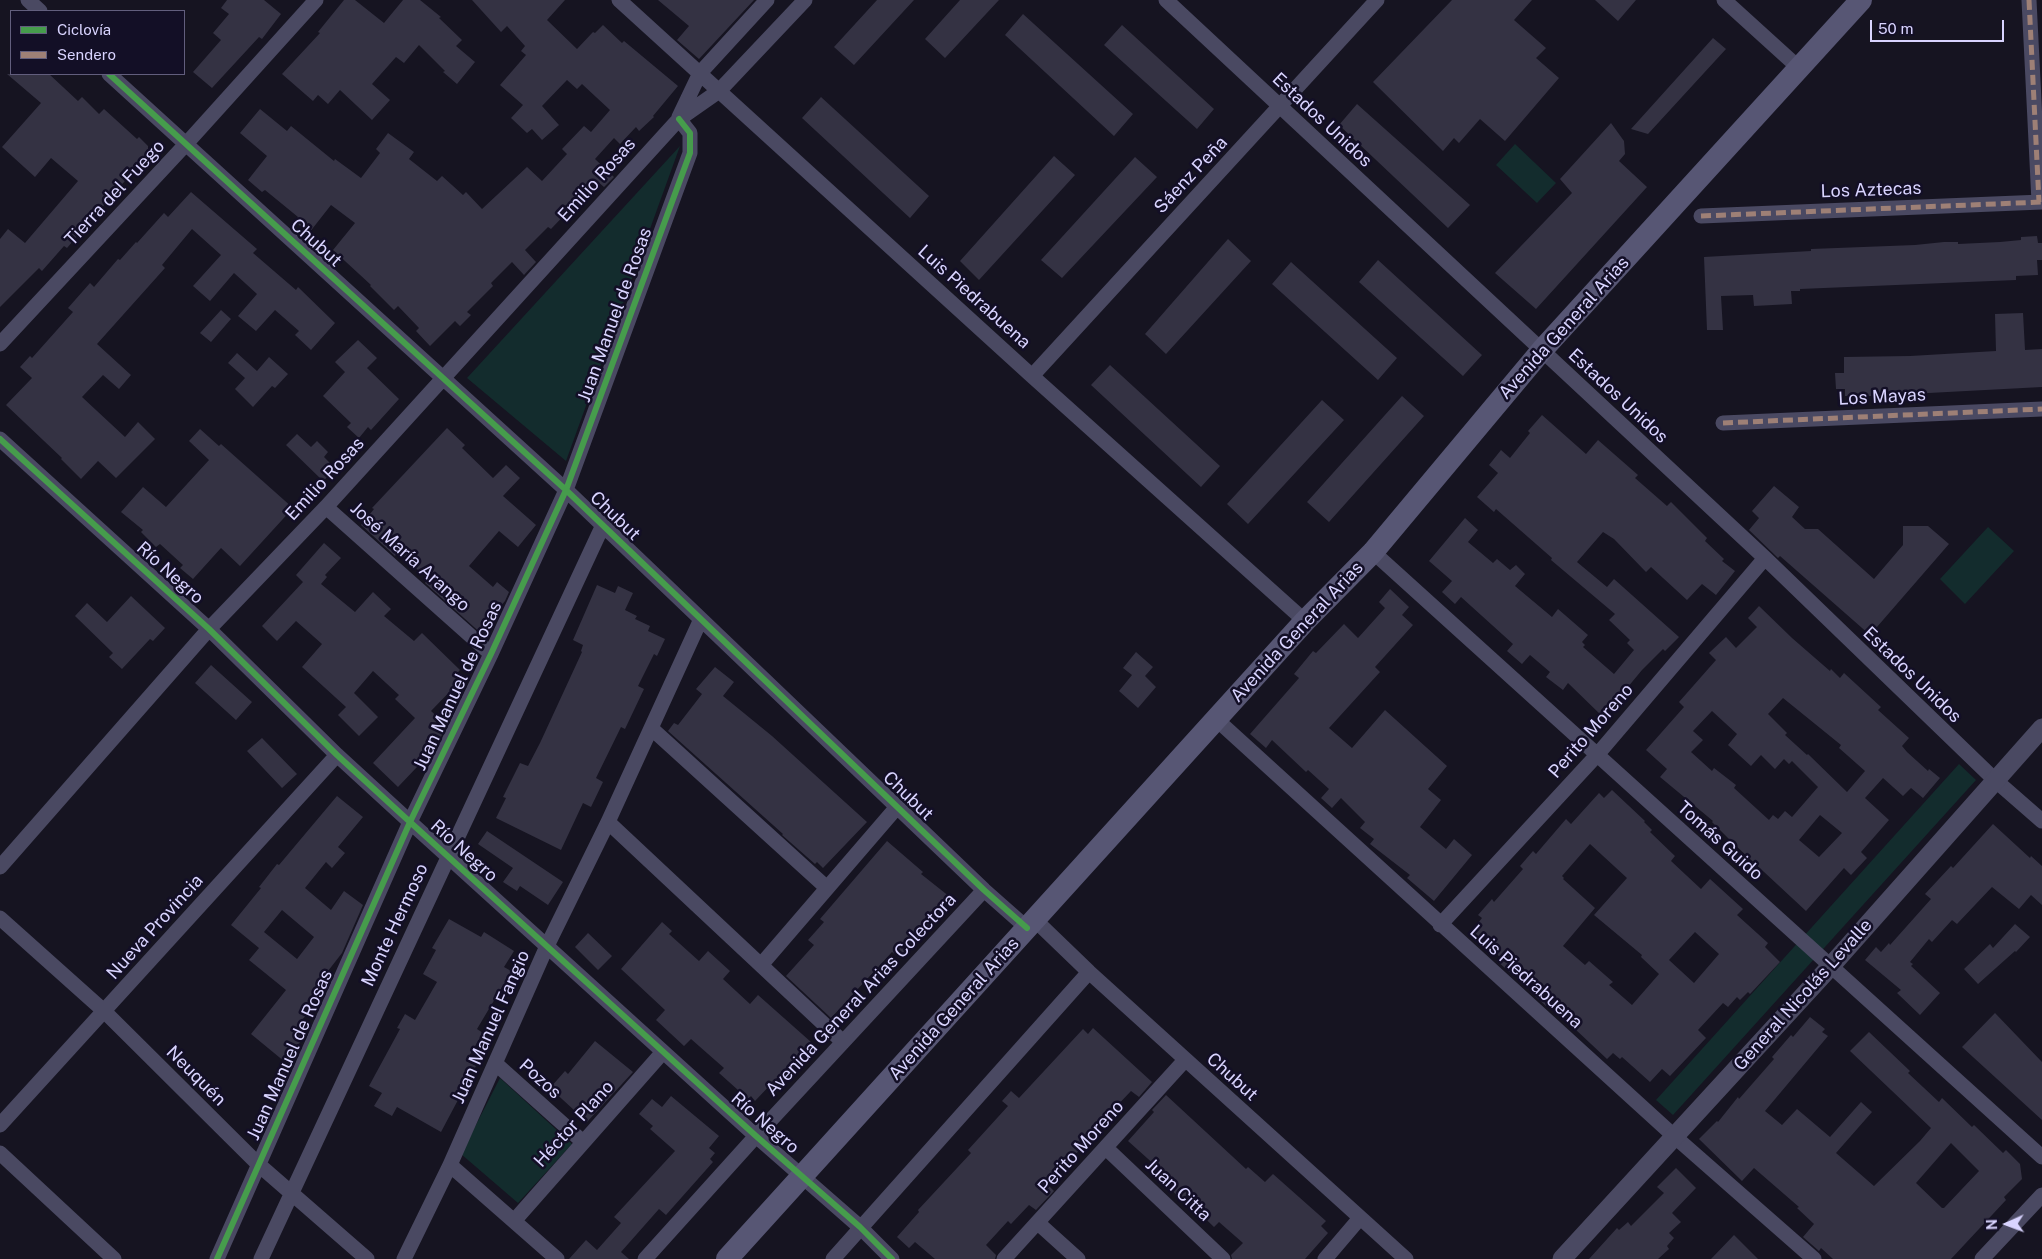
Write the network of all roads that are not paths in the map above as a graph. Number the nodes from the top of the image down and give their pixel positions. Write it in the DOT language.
graph roads {
  1 [pos="28,0"];
  2 [pos="316,0"];
  3 [pos="619,0"];
  4 [pos="767,0"];
  5 [pos="805,0"];
  6 [pos="1166,0"];
  7 [pos="1377,0"];
  8 [pos="1724,0"];
  9 [pos="1861,0"];
  10 [pos="2029,0"];
  11 [pos="39,10"];
  12 [pos="1799,68"];
  13 [pos="700,73"];
  14 [pos="110,75"];
  15 [pos="719,91"];
  16 [pos="1280,106"];
  17 [pos="678,119"];
  18 [pos="186,144"];
  19 [pos="2040,202"];
  20 [pos="1701,216"];
  21 [pos="0,344"];
  22 [pos="1542,350"];
  23 [pos="1032,376"];
  24 [pos="443,378"];
  25 [pos="2042,409"];
  26 [pos="1723,423"];
  27 [pos="0,439"];
  28 [pos="566,490"];
  29 [pos="326,507"];
  30 [pos="603,525"];
  31 [pos="1373,552"];
  32 [pos="1765,558"];
  33 [pos="701,620"];
  34 [pos="1305,621"];
  35 [pos="209,629"];
  36 [pos="491,654"];
  37 [pos="1216,719"];
  38 [pos="651,728"];
  39 [pos="2042,728"];
  40 [pos="337,754"];
  41 [pos="1597,754"];
  42 [pos="1995,780"];
  43 [pos="898,807"];
  44 [pos="410,822"];
  45 [pos="608,822"];
  46 [pos="2042,822"];
  47 [pos="448,855"];
  48 [pos="0,867"];
  49 [pos="827,888"];
  50 [pos="984,890"];
  51 [pos="0,918"];
  52 [pos="1031,924"];
  53 [pos="1440,925"];
  54 [pos="547,946"];
  55 [pos="761,964"];
  56 [pos="1830,967"];
  57 [pos="1089,972"];
  58 [pos="104,1011"];
  59 [pos="844,1042"];
  60 [pos="663,1052"];
  61 [pos="1185,1060"];
  62 [pos="495,1063"];
  63 [pos="0,1125"];
  64 [pos="756,1136"];
  65 [pos="1674,1136"];
  66 [pos="583,1142"];
  67 [pos="1106,1148"];
  68 [pos="0,1153"];
  69 [pos="2042,1158"];
  70 [pos="258,1164"];
  71 [pos="450,1165"];
  72 [pos="803,1176"];
  73 [pos="291,1192"];
  74 [pos="2042,1195"];
  75 [pos="1360,1218"];
  76 [pos="514,1221"];
  77 [pos="1038,1223"];
  78 [pos="860,1227"];
  79 [pos="114,1259"];
  80 [pos="217,1259"];
  81 [pos="261,1259"];
  82 [pos="367,1259"];
  83 [pos="404,1259"];
  84 [pos="557,1259"];
  85 [pos="645,1259"];
  86 [pos="727,1259"];
  87 [pos="833,1259"];
  88 [pos="892,1259"];
  89 [pos="1004,1259"];
  90 [pos="1078,1259"];
  91 [pos="1223,1259"];
  92 [pos="1325,1259"];
  93 [pos="1406,1259"];
  94 [pos="1562,1259"];
  95 [pos="1814,1259"];
  96 [pos="1982,1259"];
  1 -- 11 [label="street"];
  2 -- 18 [label="street, Tierra del Fuego"];
  3 -- 13 [label="street, Luis Piedrabuena"];
  4 -- 13 [label="street, Emilio Rosas"];
  5 -- 15 [label="street, Emilio Rosas"];
  6 -- 16 [label="street, Estados Unidos"];
  7 -- 16 [label="street, Sáenz Peña"];
  8 -- 12 [label="street"];
  9 -- 12 [label="main road, Avenida General Arias"];
  10 -- 19 [label="street"];
  12 -- 22 [label="main road, Avenida General Arias"];
  13 -- 15 [label="street, Luis Piedrabuena"];
  13 -- 17 [label="street, Emilio Rosas"];
  14 -- 18 [label="street, Chubut"];
  15 -- 17 [label="street, Emilio Rosas"];
  15 -- 23 [label="street, Luis Piedrabuena"];
  16 -- 22 [label="street, Estados Unidos"];
  16 -- 23 [label="street, Sáenz Peña"];
  17 -- 24 [label="street, Emilio Rosas"];
  17 -- 28 [label="street, Juan Manuel de Rosas"];
  18 -- 21 [label="street, Tierra del Fuego"];
  18 -- 24 [label="street, Chubut"];
  19 -- 20 [label="street, Los Aztecas"];
  22 -- 31 [label="main road, Avenida General Arias"];
  22 -- 32 [label="street, Estados Unidos"];
  23 -- 34 [label="street, Luis Piedrabuena"];
  24 -- 28 [label="street, Chubut"];
  24 -- 29 [label="street, Emilio Rosas"];
  25 -- 26 [label="street, Los Mayas"];
  27 -- 35 [label="street, Río Negro"];
  28 -- 30 [label="street, Chubut"];
  28 -- 36 [label="street, Juan Manuel de Rosas"];
  29 -- 35 [label="street, Emilio Rosas"];
  29 -- 36 [label="street, José María Arango"];
  30 -- 33 [label="street, Chubut"];
  30 -- 47 [label="street, Monte Hermoso"];
  31 -- 34 [label="main road, Avenida General Arias"];
  31 -- 41 [label="street, Tomás Guido"];
  32 -- 41 [label="street, Perito Moreno"];
  32 -- 42 [label="street, Estados Unidos"];
  33 -- 38 [label="street, Juan Manuel Fangio"];
  33 -- 43 [label="street, Chubut"];
  34 -- 37 [label="main road, Avenida General Arias"];
  35 -- 40 [label="street, Río Negro"];
  35 -- 48 [label="street, Emilio Rosas"];
  36 -- 44 [label="street, Juan Manuel de Rosas"];
  37 -- 52 [label="main road, Avenida General Arias"];
  37 -- 53 [label="street, Luis Piedrabuena"];
  38 -- 45 [label="street, Juan Manuel Fangio"];
  38 -- 49 [label="street"];
  39 -- 42 [label="street, General Nicolás Levalle"];
  40 -- 44 [label="street, Río Negro"];
  40 -- 58 [label="street, Nueva Provincia"];
  41 -- 53 [label="street, Perito Moreno"];
  41 -- 56 [label="street, Tomás Guido"];
  42 -- 46 [label="street, Estados Unidos"];
  42 -- 56 [label="street, General Nicolás Levalle"];
  43 -- 49 [label="street"];
  43 -- 50 [label="street, Chubut"];
  44 -- 47 [label="street, Río Negro"];
  44 -- 70 [label="street, Juan Manuel de Rosas"];
  45 -- 54 [label="street, Juan Manuel Fangio"];
  45 -- 55 [label="street"];
  47 -- 54 [label="street, Río Negro"];
  47 -- 73 [label="street, Monte Hermoso"];
  49 -- 55 [label="street"];
  50 -- 52 [label="street, Chubut"];
  50 -- 59 [label="street, Avenida General Arias Colectora"];
  51 -- 58 [label="street, Neuquén"];
  52 -- 57 [label="street, Chubut"];
  52 -- 72 [label="main road, Avenida General Arias"];
  53 -- 65 [label="street, Luis Piedrabuena"];
  54 -- 60 [label="street, Río Negro"];
  54 -- 62 [label="street, Juan Manuel Fangio"];
  55 -- 59 [label="street"];
  56 -- 65 [label="street, General Nicolás Levalle"];
  56 -- 69 [label="street, Tomás Guido"];
  57 -- 61 [label="street, Chubut"];
  57 -- 78 [label="street"];
  58 -- 63 [label="street, Nueva Provincia"];
  58 -- 70 [label="street, Neuquén"];
  59 -- 64 [label="street, Avenida General Arias Colectora"];
  60 -- 64 [label="street, Río Negro"];
  60 -- 66 [label="street, Héctor Plano"];
  61 -- 67 [label="street, Perito Moreno"];
  61 -- 75 [label="street, Chubut"];
  62 -- 66 [label="street, Pozos"];
  62 -- 71 [label="street, Juan Manuel Fangio"];
  64 -- 72 [label="street, Río Negro"];
  64 -- 85 [label="street, Avenida General Arias Colectora"];
  65 -- 94 [label="street, General Nicolás Levalle"];
  65 -- 95 [label="street, Luis Piedrabuena"];
  66 -- 76 [label="street, Héctor Plano"];
  67 -- 77 [label="street, Perito Moreno"];
  67 -- 91 [label="street, Juan Citta"];
  68 -- 79 [label="street"];
  70 -- 73 [label="street, Neuquén"];
  70 -- 80 [label="street, Juan Manuel de Rosas"];
  71 -- 76 [label="street"];
  71 -- 83 [label="street, Juan Manuel Fangio"];
  72 -- 78 [label="street, Río Negro"];
  72 -- 86 [label="main road, Avenida General Arias"];
  73 -- 81 [label="street, Monte Hermoso"];
  73 -- 82 [label="street, Neuquén"];
  74 -- 96 [label="street"];
  75 -- 92 [label="street"];
  75 -- 93 [label="street, Chubut"];
  76 -- 84 [label="street"];
  77 -- 89 [label="street, Perito Moreno"];
  77 -- 90 [label="street"];
  78 -- 87 [label="street"];
  78 -- 88 [label="street, Río Negro"];
}
